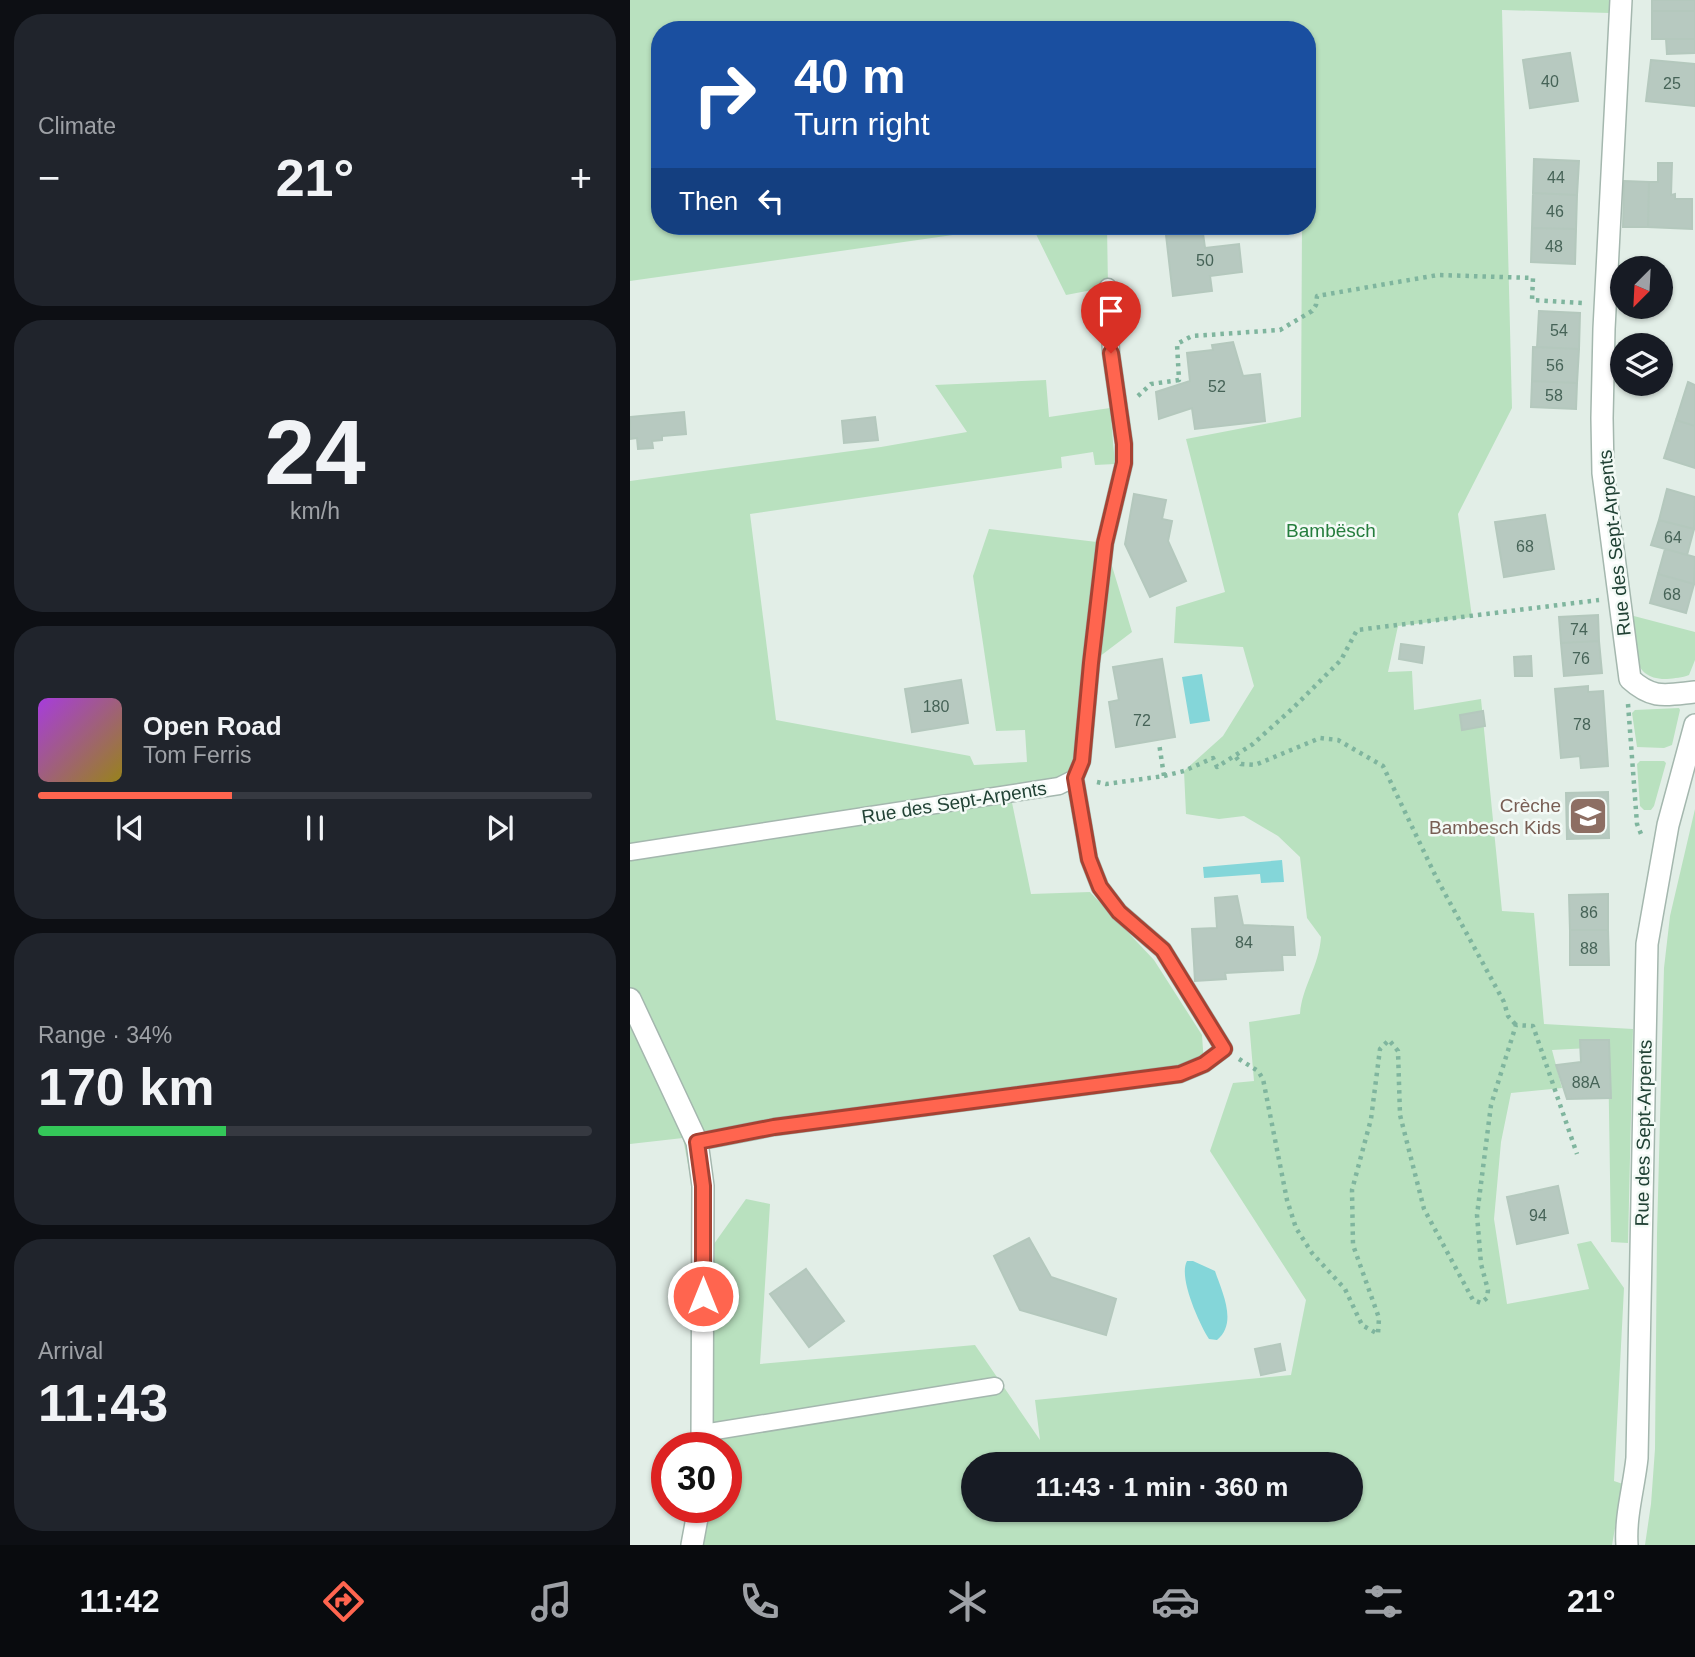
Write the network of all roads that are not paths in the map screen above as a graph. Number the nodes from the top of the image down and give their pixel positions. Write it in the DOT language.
graph roads {
  1 [pos="1621,0"];
  2 [pos="1108,287"];
  3 [pos="1695,692"];
  4 [pos="1695,725"];
  5 [pos="1075,778"];
  6 [pos="630,852"];
  7 [pos="630,999"];
  8 [pos="697,1142"];
  9 [pos="995,1386"];
  10 [pos="703,1432"];
  11 [pos="742,1433"];
  12 [pos="696,1523"];
  13 [pos="692,1545"];
  14 [pos="1627,1545"];
  1 -- 3 [label="street, Rue des Sept-Arpents"];
  2 -- 5 [label="lane"];
  4 -- 14 [label="street, Rue des Sept-Arpents"];
  5 -- 6 [label="lane, Rue des Sept-Arpents"];
  5 -- 8 [label="lane"];
  7 -- 8 [label="street"];
  8 -- 10 [label="street"];
  9 -- 11 [label="lane"];
  12 -- 13 [label="street"];
}
